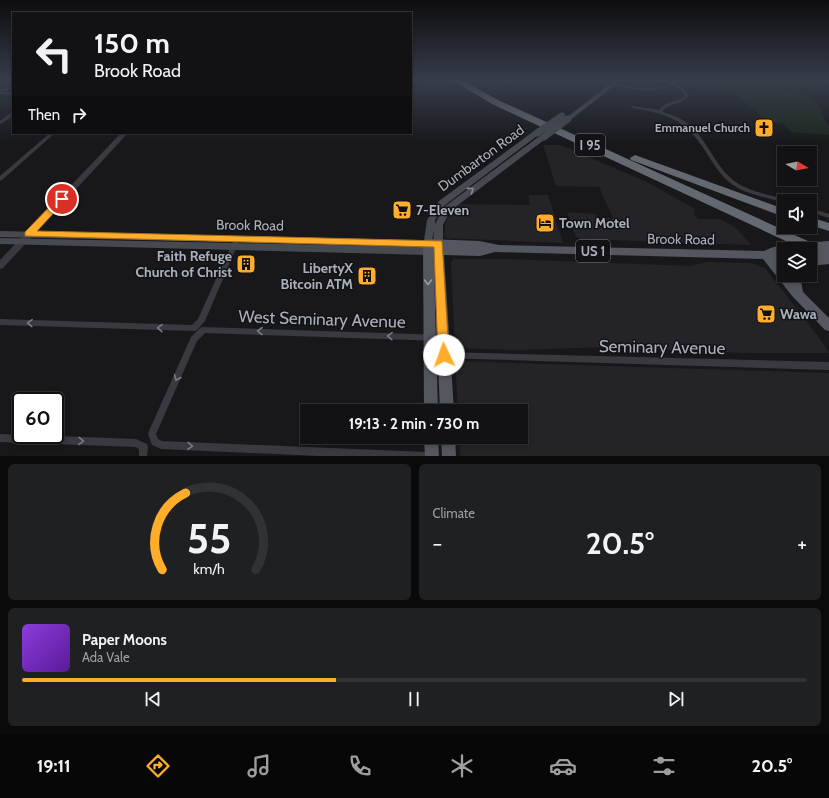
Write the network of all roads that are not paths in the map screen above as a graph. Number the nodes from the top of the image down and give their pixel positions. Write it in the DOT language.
graph roads {
  1 [pos="494,101"];
  2 [pos="511,101"];
  3 [pos="587,101"];
  4 [pos="677,101"];
  5 [pos="633,107"];
  6 [pos="660,112"];
  7 [pos="12,115"];
  8 [pos="0,123"];
  9 [pos="52,134"];
  10 [pos="124,134"];
  11 [pos="629,156"];
  12 [pos="0,179"];
  13 [pos="777,198"];
  14 [pos="777,209"];
  15 [pos="817,212"];
  16 [pos="829,216"];
  17 [pos="777,223"];
  18 [pos="817,223"];
  19 [pos="829,227"];
  20 [pos="0,234"];
  21 [pos="801,234"];
  22 [pos="26,238"];
  23 [pos="0,241"];
  24 [pos="235,243"];
  25 [pos="829,246"];
  26 [pos="433,247"];
  27 [pos="817,247"];
  28 [pos="777,250"];
  29 [pos="766,255"];
  30 [pos="829,255"];
  31 [pos="777,257"];
  32 [pos="817,258"];
  33 [pos="817,260"];
  34 [pos="829,260"];
  35 [pos="0,266"];
  36 [pos="795,282"];
  37 [pos="797,294"];
  38 [pos="0,322"];
  39 [pos="828,326"];
  40 [pos="199,329"];
  41 [pos="429,337"];
  42 [pos="443,338"];
  43 [pos="430,355"];
  44 [pos="444,355"];
  45 [pos="829,366"];
  46 [pos="431,404"];
  47 [pos="447,404"];
  48 [pos="0,438"];
  49 [pos="431,444"];
  50 [pos="448,444"];
  51 [pos="144,452"];
  52 [pos="426,456"];
  53 [pos="432,456"];
  54 [pos="449,456"];
  1 -- 30 [label="highway, I 95"];
  2 -- 11 [label="highway, I 95"];
  3 -- 26 [label="main road, Dumbarton Road, bridge"];
  4 -- 6 [label="street"];
  5 -- 6 [label="street"];
  6 -- 13 [label="street"];
  7 -- 8 [label="street"];
  9 -- 12 [label="street"];
  10 -- 22 [label="street"];
  11 -- 14 [label="highway"];
  11 -- 17 [label="highway, I 95"];
  15 -- 16 [label="street"];
  18 -- 19 [label="highway"];
  20 -- 22 [label="main road, Brook Road"];
  21 -- 25 [label="highway, I 95"];
  22 -- 23 [label="main road, Brook Road"];
  22 -- 24 [label="main road, Brook Road"];
  22 -- 35 [label="street"];
  24 -- 26 [label="main road, Brook Road"];
  24 -- 40 [label="street"];
  25 -- 27 [label="main road, bridge"];
  26 -- 29 [label="main road, Brook Road / US 1"];
  26 -- 41 [label="main road, one-way"];
  26 -- 42 [label="main road"];
  28 -- 29 [label="main road, Brook Road / US 1"];
  29 -- 31 [label="main road, Brook Road / US 1"];
  29 -- 37 [label="main road"];
  30 -- 32 [label="main road, bridge"];
  33 -- 34 [label="main road"];
  36 -- 37 [label="main road"];
  37 -- 39 [label="main road"];
  40 -- 38 [label="street, West Seminary Avenue, one-way"];
  41 -- 40 [label="street, West Seminary Avenue, one-way"];
  40 -- 52 [label="street, one-way"];
  41 -- 42 [label="street, West Seminary Avenue"];
  41 -- 43 [label="main road"];
  42 -- 44 [label="main road"];
  43 -- 44 [label="street"];
  43 -- 46 [label="main road"];
  44 -- 45 [label="street, Seminary Avenue"];
  44 -- 47 [label="main road"];
  48 -- 51 [label="street, one-way"];
  49 -- 53 [label="main road"];
  50 -- 54 [label="main road"];
}
